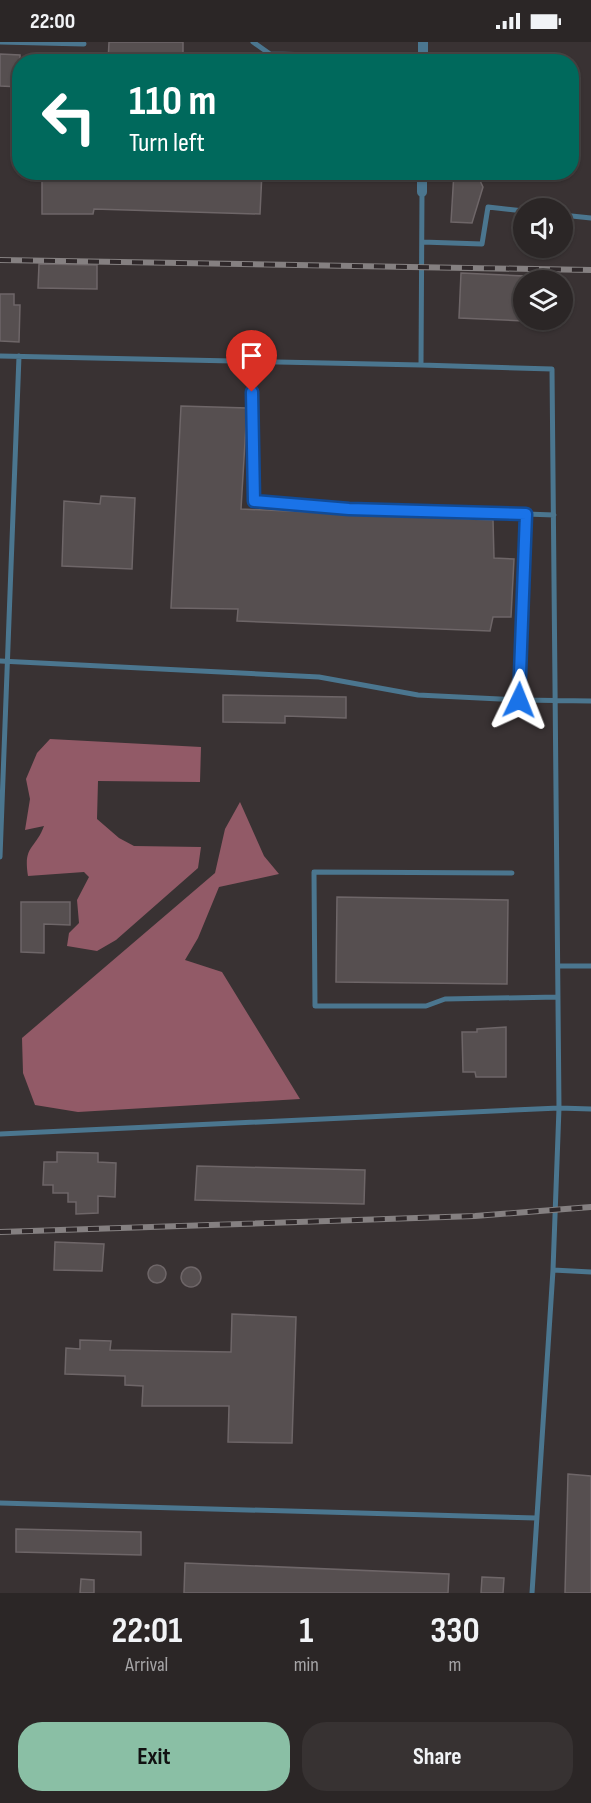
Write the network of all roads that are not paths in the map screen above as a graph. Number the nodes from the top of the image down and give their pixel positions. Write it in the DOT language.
graph roads {
  1 [pos="0,42"];
  2 [pos="253,42"];
  3 [pos="84,44"];
  4 [pos="270,54"];
  5 [pos="422,180"];
  6 [pos="422,192"];
  7 [pos="513,210"];
  8 [pos="573,217"];
  9 [pos="591,219"];
  10 [pos="422,242"];
  11 [pos="0,356"];
  12 [pos="19,356"];
  13 [pos="421,365"];
  14 [pos="252,392"];
  15 [pos="526,514"];
  16 [pos="554,515"];
  17 [pos="0,661"];
  18 [pos="7,661"];
  19 [pos="519,700"];
  20 [pos="556,700"];
  21 [pos="591,701"];
  22 [pos="0,857"];
  23 [pos="512,873"];
  24 [pos="558,966"];
  25 [pos="591,966"];
  26 [pos="558,997"];
  27 [pos="559,1108"];
  28 [pos="591,1109"];
  29 [pos="0,1134"];
  30 [pos="553,1270"];
  31 [pos="591,1272"];
  32 [pos="0,1503"];
  33 [pos="536,1518"];
  34 [pos="532,1593"];
  1 -- 3 [label="lane"];
  2 -- 4 [label="lane"];
  5 -- 6 [label="street"];
  6 -- 10 [label="lane"];
  7 -- 10 [label="lane"];
  8 -- 9 [label="lane"];
  10 -- 13 [label="lane"];
  11 -- 12 [label="lane"];
  12 -- 13 [label="lane"];
  12 -- 18 [label="lane"];
  13 -- 16 [label="lane"];
  14 -- 15 [label="lane"];
  15 -- 16 [label="lane"];
  15 -- 19 [label="lane"];
  16 -- 20 [label="lane"];
  17 -- 18 [label="lane"];
  18 -- 19 [label="lane"];
  18 -- 22 [label="lane"];
  19 -- 20 [label="lane"];
  20 -- 21 [label="lane"];
  20 -- 24 [label="lane"];
  23 -- 26 [label="lane"];
  24 -- 25 [label="lane"];
  24 -- 26 [label="lane"];
  26 -- 27 [label="lane"];
  27 -- 28 [label="lane"];
  27 -- 29 [label="lane"];
  27 -- 30 [label="lane"];
  30 -- 31 [label="lane"];
  30 -- 33 [label="lane"];
  32 -- 33 [label="lane"];
  33 -- 34 [label="lane"];
}
